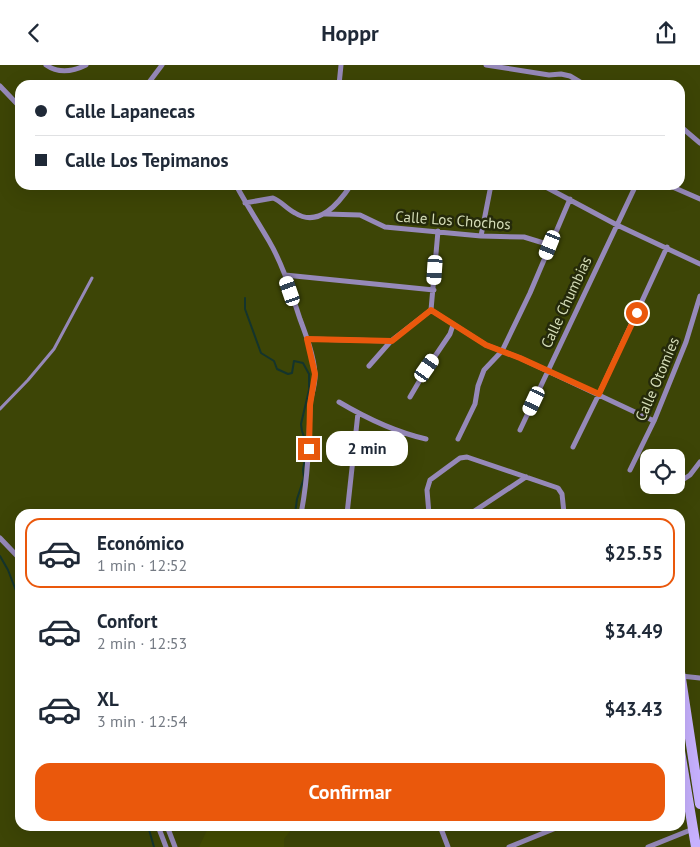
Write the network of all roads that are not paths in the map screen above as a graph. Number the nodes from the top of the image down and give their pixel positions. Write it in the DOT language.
graph roads {
  1 [pos="46,65"];
  2 [pos="86,65"];
  3 [pos="162,65"];
  4 [pos="341,65"];
  5 [pos="486,65"];
  6 [pos="151,80"];
  7 [pos="340,80"];
  8 [pos="577,80"];
  9 [pos="0,86"];
  10 [pos="15,102"];
  11 [pos="685,130"];
  12 [pos="700,143"];
  13 [pos="238,190"];
  14 [pos="347,190"];
  15 [pos="490,190"];
  16 [pos="552,190"];
  17 [pos="634,190"];
  18 [pos="679,190"];
  19 [pos="570,199"];
  20 [pos="700,199"];
  21 [pos="245,203"];
  22 [pos="326,213"];
  23 [pos="617,225"];
  24 [pos="438,231"];
  25 [pos="481,236"];
  26 [pos="550,245"];
  27 [pos="667,247"];
  28 [pos="700,264"];
  29 [pos="285,275"];
  30 [pos="92,278"];
  31 [pos="434,290"];
  32 [pos="700,296"];
  33 [pos="431,310"];
  34 [pos="453,325"];
  35 [pos="307,339"];
  36 [pos="392,341"];
  37 [pos="502,351"];
  38 [pos="369,366"];
  39 [pos="548,370"];
  40 [pos="599,394"];
  41 [pos="410,397"];
  42 [pos="339,402"];
  43 [pos="0,409"];
  44 [pos="358,413"];
  45 [pos="654,421"];
  46 [pos="520,431"];
  47 [pos="404,434"];
  48 [pos="426,439"];
  49 [pos="458,439"];
  50 [pos="573,447"];
  51 [pos="354,451"];
  52 [pos="700,462"];
  53 [pos="630,470"];
  54 [pos="526,477"];
  55 [pos="685,478"];
  56 [pos="302,509"];
  57 [pos="348,509"];
  58 [pos="429,509"];
  59 [pos="478,509"];
  60 [pos="564,509"];
  61 [pos="0,538"];
  62 [pos="15,554"];
  63 [pos="685,676"];
  64 [pos="700,678"];
  65 [pos="685,708"];
  66 [pos="695,773"];
  67 [pos="685,777"];
  68 [pos="685,792"];
  69 [pos="700,804"];
  70 [pos="693,829"];
  71 [pos="160,831"];
  72 [pos="169,831"];
  73 [pos="442,831"];
  74 [pos="548,831"];
  75 [pos="166,847"];
  76 [pos="175,847"];
  77 [pos="448,847"];
  78 [pos="508,847"];
  79 [pos="648,847"];
  80 [pos="696,847"];
  1 -- 2 [label="street"];
  3 -- 6 [label="street"];
  4 -- 7 [label="street"];
  5 -- 8 [label="street"];
  9 -- 10 [label="street"];
  11 -- 12 [label="street"];
  13 -- 21 [label="street"];
  14 -- 22 [label="street"];
  15 -- 25 [label="street"];
  16 -- 19 [label="street"];
  17 -- 23 [label="street, Calle Chumbias"];
  18 -- 20 [label="street"];
  19 -- 23 [label="street"];
  19 -- 26 [label="street"];
  21 -- 22 [label="street, Calle Los Chochos"];
  21 -- 29 [label="street"];
  22 -- 24 [label="street, Calle Los Chochos"];
  23 -- 27 [label="street"];
  23 -- 39 [label="street, Calle Chumbias"];
  24 -- 25 [label="street, Calle Los Chochos"];
  24 -- 31 [label="street"];
  25 -- 26 [label="street, Calle Los Chochos"];
  26 -- 37 [label="street"];
  27 -- 28 [label="street"];
  27 -- 40 [label="street"];
  29 -- 31 [label="street"];
  29 -- 35 [label="street"];
  30 -- 43 [label="lane"];
  31 -- 33 [label="street"];
  32 -- 45 [label="street, Calle Otomíes"];
  33 -- 34 [label="street"];
  33 -- 36 [label="street"];
  34 -- 37 [label="street"];
  34 -- 41 [label="street"];
  35 -- 36 [label="street"];
  35 -- 56 [label="street"];
  36 -- 38 [label="street"];
  37 -- 39 [label="street"];
  37 -- 49 [label="street"];
  39 -- 40 [label="street"];
  39 -- 46 [label="street, Calle Chumbias"];
  40 -- 45 [label="street"];
  40 -- 50 [label="street"];
  42 -- 44 [label="street"];
  44 -- 47 [label="street"];
  44 -- 51 [label="street"];
  45 -- 53 [label="street, Calle Otomíes"];
  47 -- 48 [label="street"];
  47 -- 51 [label="street"];
  51 -- 57 [label="street"];
  52 -- 55 [label="street"];
  54 -- 58 [label="street"];
  54 -- 59 [label="street"];
  54 -- 60 [label="street"];
  61 -- 62 [label="street"];
  63 -- 64 [label="street"];
  65 -- 66 [label="street"];
  66 -- 67 [label="street"];
  66 -- 69 [label="street"];
  68 -- 70 [label="street"];
  70 -- 79 [label="street"];
  70 -- 80 [label="street"];
  71 -- 75 [label="street"];
  72 -- 76 [label="street"];
  73 -- 77 [label="street"];
  74 -- 78 [label="street"];
}
